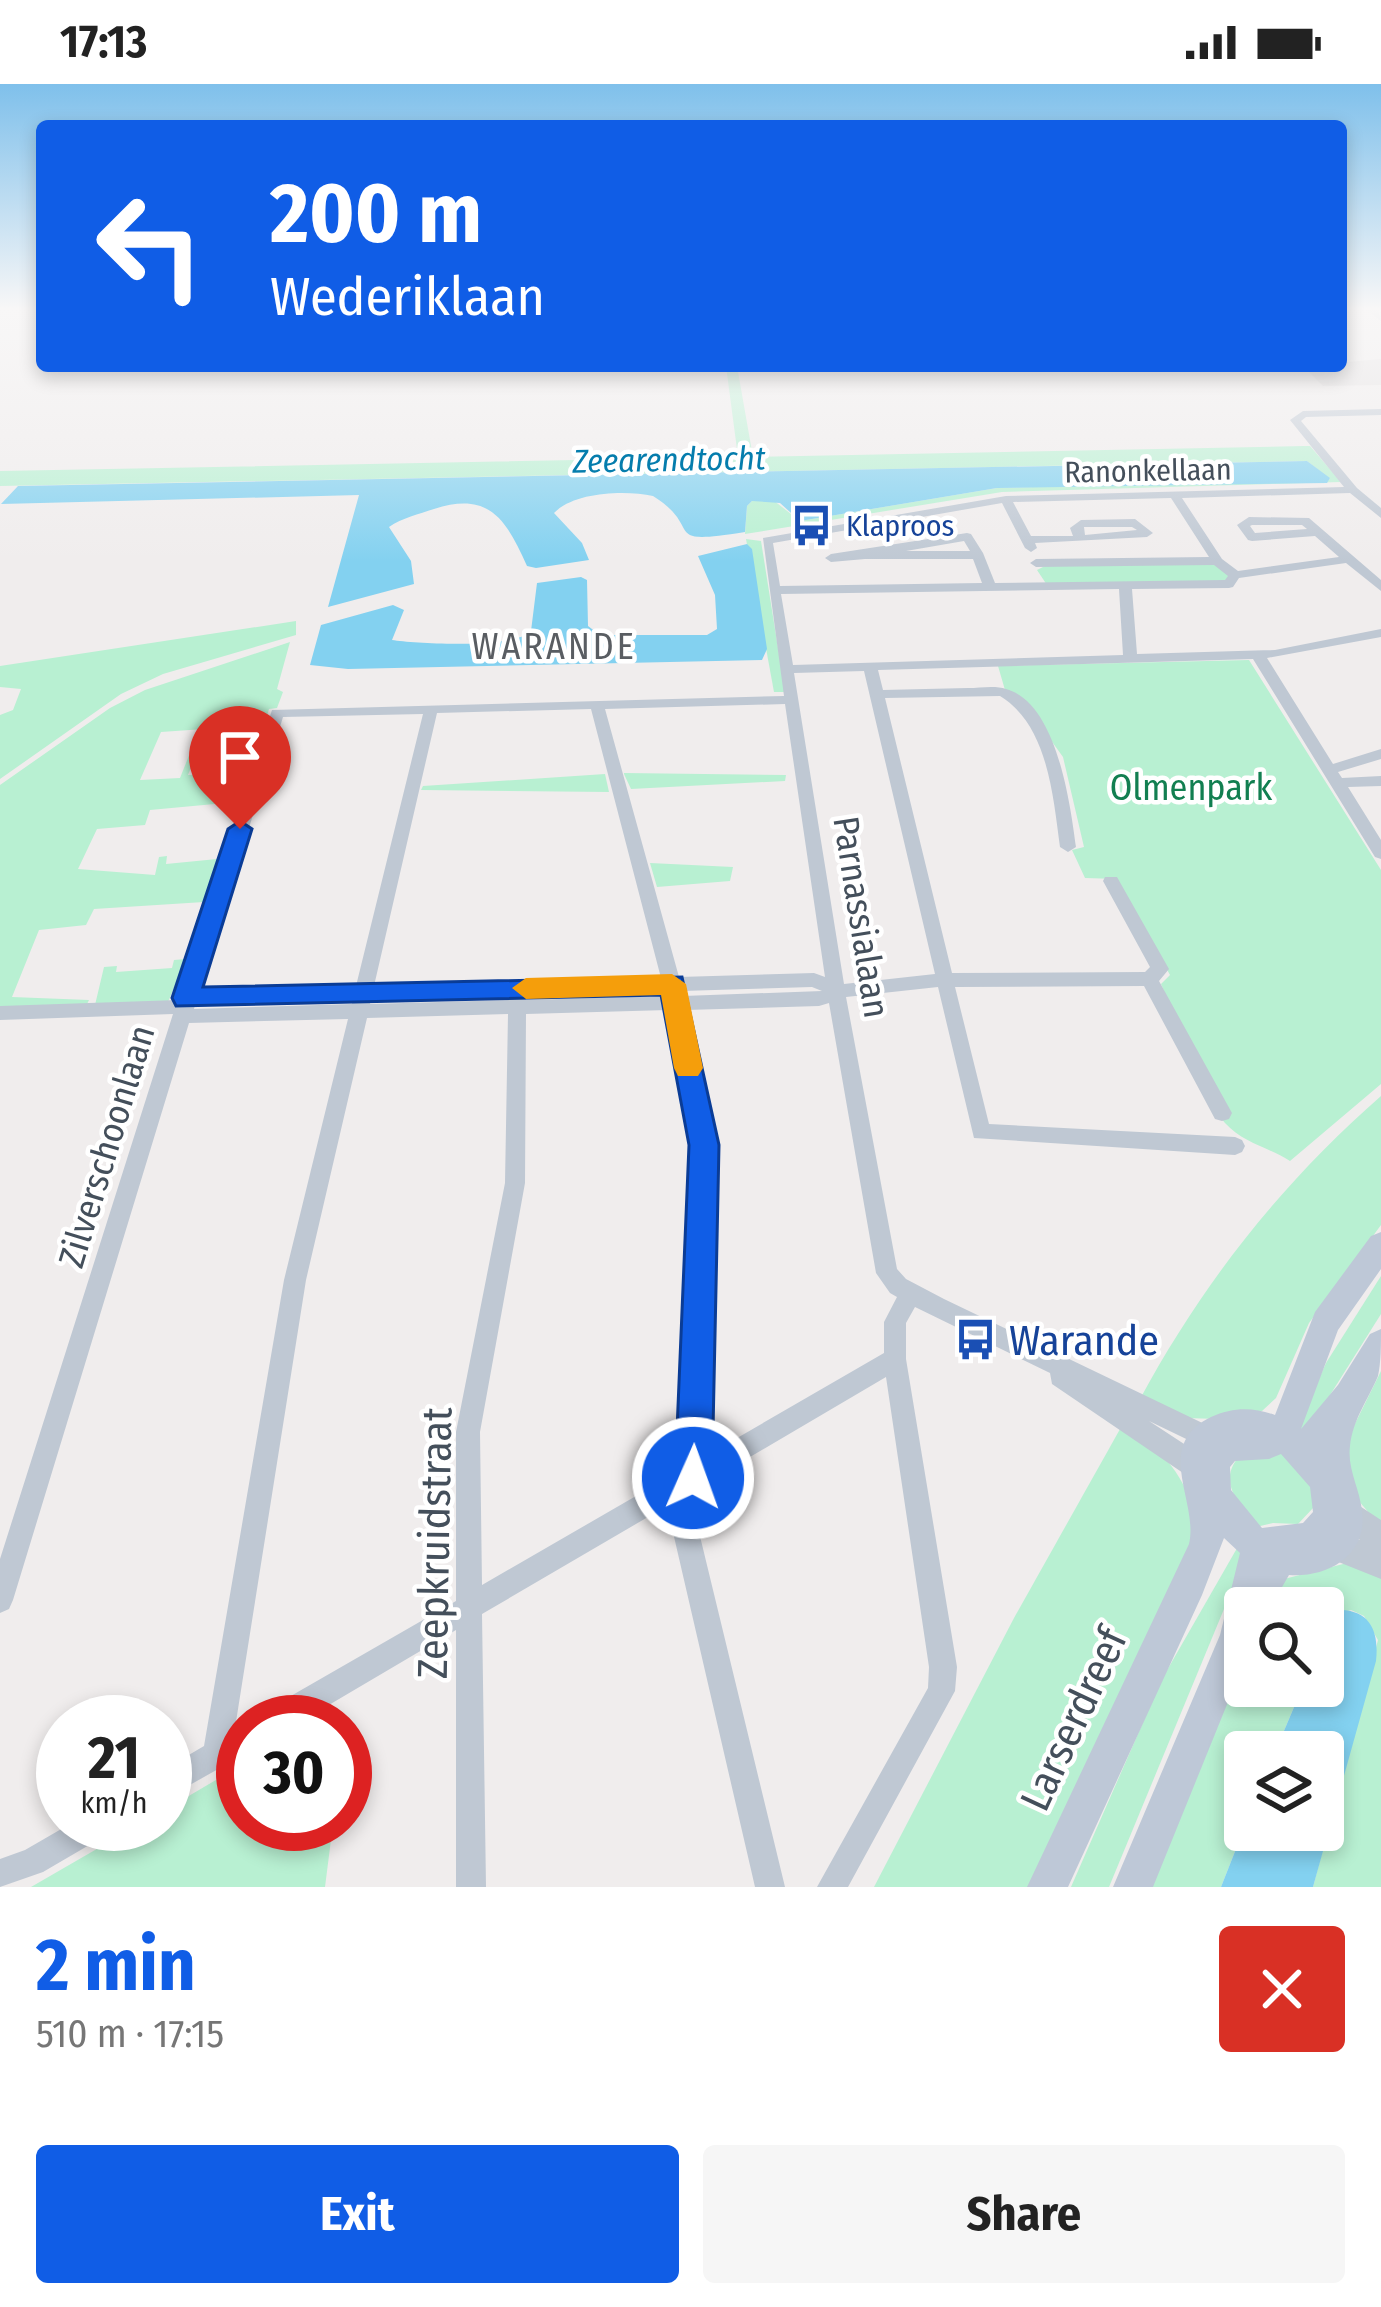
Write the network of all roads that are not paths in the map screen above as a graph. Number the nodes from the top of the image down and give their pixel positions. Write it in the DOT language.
graph roads {
  1 [pos="1381,412"];
  2 [pos="1353,490"];
  3 [pos="1174,494"];
  4 [pos="1006,499"];
  5 [pos="1381,514"];
  6 [pos="1317,532"];
  7 [pos="768,538"];
  8 [pos="1081,538"];
  9 [pos="1028,540"];
  10 [pos="831,559"];
  11 [pos="1345,560"];
  12 [pos="1217,561"];
  13 [pos="1036,563"];
  14 [pos="1235,575"];
  15 [pos="1039,584"];
  16 [pos="988,585"];
  17 [pos="1125,586"];
  18 [pos="1381,587"];
  19 [pos="774,590"];
  20 [pos="1381,632"];
  21 [pos="1257,654"];
  22 [pos="1130,657"];
  23 [pos="870,665"];
  24 [pos="788,669"];
  25 [pos="877,694"];
  26 [pos="791,700"];
  27 [pos="597,705"];
  28 [pos="431,709"];
  29 [pos="1381,754"];
  30 [pos="1334,777"];
  31 [pos="1381,781"];
  32 [pos="1068,847"];
  33 [pos="1381,853"];
  34 [pos="1111,881"];
  35 [pos="1149,979"];
  36 [pos="946,983"];
  37 [pos="836,990"];
  38 [pos="673,994"];
  39 [pos="516,998"];
  40 [pos="360,1002"];
  41 [pos="184,1007"];
  42 [pos="0,1013"];
  43 [pos="1222,1113"];
  44 [pos="1235,1146"];
  45 [pos="1381,1245"];
  46 [pos="911,1294"];
  47 [pos="1381,1343"];
  48 [pos="895,1359"];
  49 [pos="1274,1431"];
  50 [pos="693,1478"];
  51 [pos="1210,1482"];
  52 [pos="1333,1500"];
  53 [pos="1381,1538"];
  54 [pos="1269,1552"];
  55 [pos="1381,1564"];
  56 [pos="1256,1587"];
  57 [pos="0,1600"];
  58 [pos="468,1610"];
  59 [pos="1224,1666"];
  60 [pos="227,1695"];
  61 [pos="320,1695"];
  62 [pos="52,1851"];
  63 [pos="0,1874"];
  64 [pos="471,1887"];
  65 [pos="770,1887"];
  66 [pos="832,1887"];
  67 [pos="1047,1887"];
  68 [pos="1133,1887"];
  1 -- 2 [label="street"];
  2 -- 3 [label="street, Ranonkellaan"];
  2 -- 5 [label="street"];
  3 -- 4 [label="street, Ranonkellaan"];
  3 -- 12 [label="street"];
  4 -- 7 [label="street, Ranonkellaan"];
  4 -- 9 [label="street"];
  6 -- 6 [label="street"];
  6 -- 11 [label="street"];
  7 -- 19 [label="street, Parnassialaan"];
  8 -- 8 [label="street"];
  8 -- 9 [label="street"];
  9 -- 13 [label="street"];
  10 -- 16 [label="street"];
  11 -- 14 [label="street"];
  11 -- 18 [label="street"];
  12 -- 13 [label="street"];
  12 -- 14 [label="street"];
  13 -- 15 [label="street"];
  14 -- 17 [label="street"];
  15 -- 16 [label="street"];
  15 -- 17 [label="street"];
  16 -- 19 [label="street"];
  17 -- 22 [label="street"];
  19 -- 24 [label="street, Parnassialaan"];
  20 -- 21 [label="street"];
  21 -- 22 [label="street"];
  21 -- 30 [label="street"];
  22 -- 23 [label="street"];
  23 -- 24 [label="street"];
  23 -- 25 [label="street"];
  24 -- 26 [label="street, Parnassialaan"];
  25 -- 32 [label="street"];
  25 -- 36 [label="street"];
  26 -- 27 [label="street"];
  26 -- 37 [label="street, Parnassialaan"];
  27 -- 28 [label="street"];
  27 -- 38 [label="street"];
  28 -- 40 [label="street"];
  28 -- 41 [label="street, Zilverschoonlaan"];
  29 -- 30 [label="street"];
  30 -- 31 [label="street"];
  30 -- 33 [label="street"];
  34 -- 35 [label="street"];
  35 -- 36 [label="street"];
  35 -- 43 [label="street"];
  36 -- 37 [label="street"];
  36 -- 44 [label="street"];
  37 -- 38 [label="street"];
  37 -- 46 [label="street, Parnassialaan"];
  38 -- 39 [label="street"];
  38 -- 50 [label="street"];
  39 -- 40 [label="street"];
  39 -- 58 [label="street, Zeepkruidstraat"];
  40 -- 41 [label="street"];
  40 -- 60 [label="street"];
  41 -- 42 [label="street"];
  41 -- 57 [label="street, Zilverschoonlaan"];
  45 -- 49 [label="main road"];
  46 -- 48 [label="street"];
  46 -- 51 [label="street"];
  47 -- 52 [label="main road"];
  48 -- 50 [label="street"];
  48 -- 66 [label="street"];
  49 -- 51 [label="main road"];
  49 -- 52 [label="main road"];
  50 -- 58 [label="street"];
  50 -- 65 [label="street"];
  51 -- 54 [label="main road"];
  51 -- 67 [label="main road, Larserdreef"];
  52 -- 53 [label="street"];
  52 -- 54 [label="main road"];
  52 -- 54 [label="main road"];
  52 -- 55 [label="street"];
  54 -- 56 [label="main road"];
  58 -- 61 [label="street"];
  58 -- 64 [label="street, Zeepkruidstraat"];
  59 -- 68 [label="main road"];
  62 -- 63 [label="street"];
}
